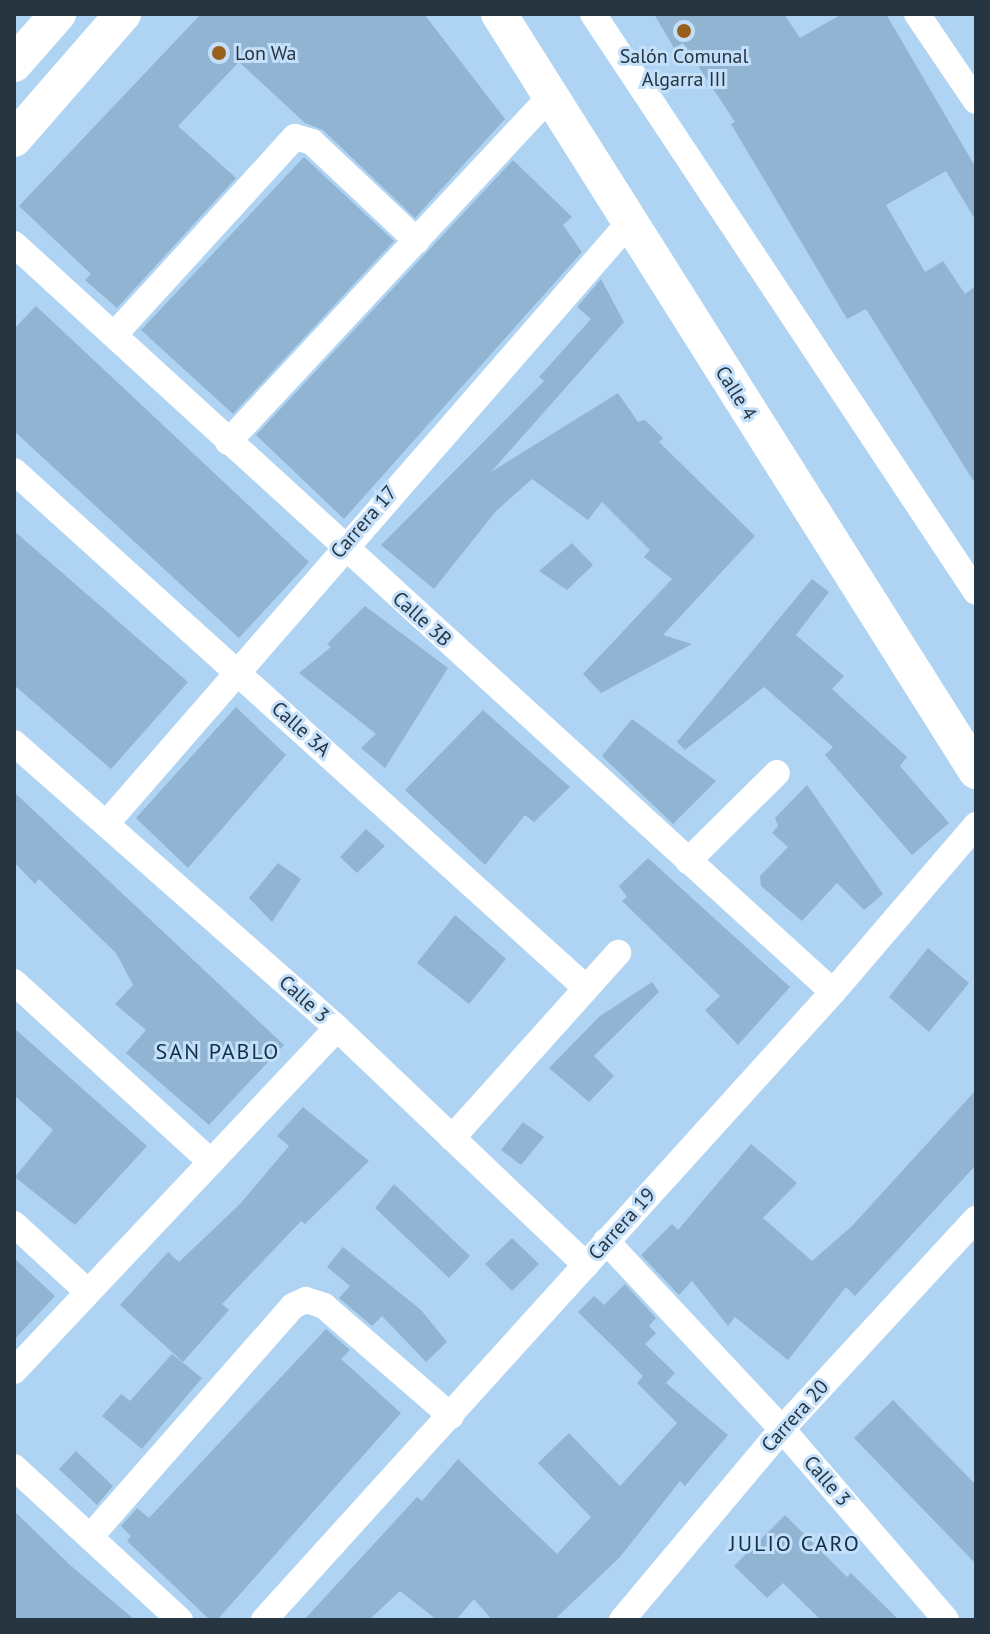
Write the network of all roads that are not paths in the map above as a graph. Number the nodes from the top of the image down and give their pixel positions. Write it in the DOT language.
graph roads {
  1 [pos="58,14"];
  2 [pos="123,14"];
  3 [pos="499,14"];
  4 [pos="593,14"];
  5 [pos="917,14"];
  6 [pos="14,64"];
  7 [pos="548,99"];
  8 [pos="976,101"];
  9 [pos="14,139"];
  10 [pos="628,224"];
  11 [pos="417,241"];
  12 [pos="14,244"];
  13 [pos="114,335"];
  14 [pos="228,442"];
  15 [pos="14,471"];
  16 [pos="342,547"];
  17 [pos="976,592"];
  18 [pos="237,671"];
  19 [pos="14,743"];
  20 [pos="976,771"];
  21 [pos="777,773"];
  22 [pos="106,824"];
  23 [pos="976,825"];
  24 [pos="688,861"];
  25 [pos="618,953"];
  26 [pos="14,982"];
  27 [pos="586,988"];
  28 [pos="833,992"];
  29 [pos="337,1028"];
  30 [pos="452,1138"];
  31 [pos="211,1162"];
  32 [pos="976,1219"];
  33 [pos="14,1224"];
  34 [pos="606,1241"];
  35 [pos="586,1265"];
  36 [pos="88,1292"];
  37 [pos="14,1371"];
  38 [pos="451,1416"];
  39 [pos="782,1429"];
  40 [pos="14,1467"];
  41 [pos="90,1537"];
  42 [pos="180,1620"];
  43 [pos="264,1620"];
  44 [pos="622,1620"];
  45 [pos="946,1620"];
  1 -- 6 [label="main road"];
  2 -- 9 [label="main road"];
  3 -- 7 [label="main road, Calle 4"];
  4 -- 17 [label="street"];
  5 -- 8 [label="street"];
  7 -- 10 [label="main road, Calle 4"];
  7 -- 11 [label="street"];
  10 -- 16 [label="street, Carrera 17"];
  10 -- 20 [label="main road, Calle 4"];
  11 -- 13 [label="street"];
  11 -- 14 [label="street"];
  12 -- 13 [label="street, Calle 3B"];
  13 -- 14 [label="street, Calle 3B"];
  14 -- 16 [label="street, Calle 3B"];
  15 -- 18 [label="street, Calle 3A"];
  16 -- 18 [label="street, Carrera 17"];
  16 -- 24 [label="street, Calle 3B"];
  18 -- 22 [label="street, Carrera 17"];
  18 -- 27 [label="street, Calle 3A"];
  19 -- 22 [label="street, Calle 3"];
  21 -- 24 [label="street"];
  22 -- 29 [label="street, Calle 3"];
  23 -- 28 [label="street, Carrera 19"];
  24 -- 28 [label="street, Calle 3B"];
  25 -- 27 [label="street"];
  26 -- 31 [label="street"];
  27 -- 30 [label="street"];
  28 -- 34 [label="street, Carrera 19"];
  29 -- 30 [label="street, Calle 3"];
  29 -- 31 [label="street"];
  30 -- 35 [label="street, Calle 3"];
  31 -- 36 [label="street"];
  32 -- 39 [label="street, Carrera 20"];
  33 -- 36 [label="street"];
  34 -- 35 [label="street, Carrera 19"];
  34 -- 39 [label="street, Calle 3"];
  35 -- 38 [label="street, Carrera 19"];
  36 -- 37 [label="street"];
  38 -- 41 [label="street"];
  38 -- 43 [label="street, Carrera 19"];
  39 -- 44 [label="street, Carrera 20"];
  39 -- 45 [label="street, Calle 3"];
  40 -- 41 [label="street"];
  41 -- 42 [label="street"];
}
